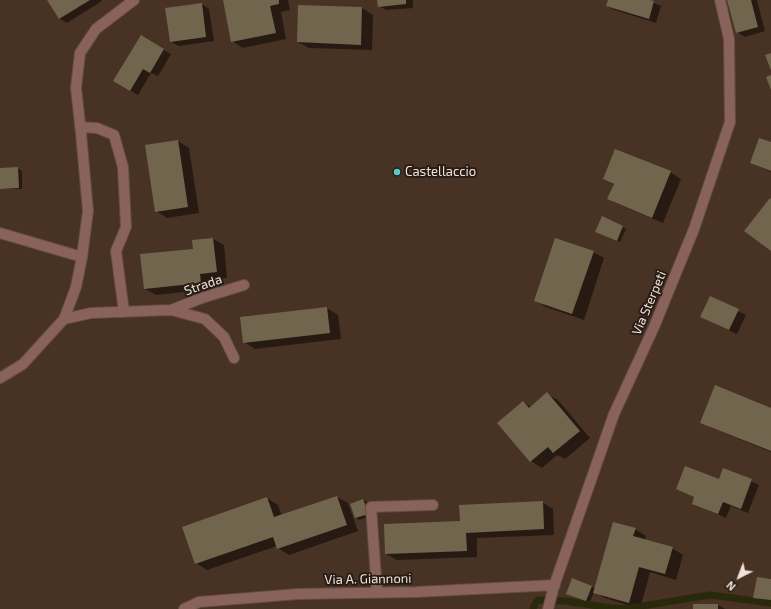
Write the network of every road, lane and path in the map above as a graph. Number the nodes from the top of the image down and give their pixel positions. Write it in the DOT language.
graph roads {
  1 [pos="134,0"];
  2 [pos="720,0"];
  3 [pos="80,127"];
  4 [pos="0,233"];
  5 [pos="82,257"];
  6 [pos="244,285"];
  7 [pos="171,310"];
  8 [pos="124,312"];
  9 [pos="64,319"];
  10 [pos="234,358"];
  11 [pos="0,378"];
  12 [pos="433,505"];
  13 [pos="554,585"];
  14 [pos="377,592"];
  15 [pos="184,609"];
  16 [pos="548,609"];
  1 -- 3 [label="street"];
  2 -- 13 [label="street, Via Sterpeti"];
  3 -- 5 [label="street"];
  3 -- 8 [label="street"];
  4 -- 5 [label="street"];
  5 -- 9 [label="street"];
  6 -- 7 [label="street, Strada"];
  7 -- 8 [label="street"];
  7 -- 10 [label="street"];
  8 -- 9 [label="street"];
  9 -- 11 [label="street"];
  12 -- 14 [label="street"];
  13 -- 14 [label="street, Via A. Giannoni"];
  13 -- 16 [label="street, Via Sterpeti"];
  14 -- 15 [label="street, Via A. Giannoni"];
}
